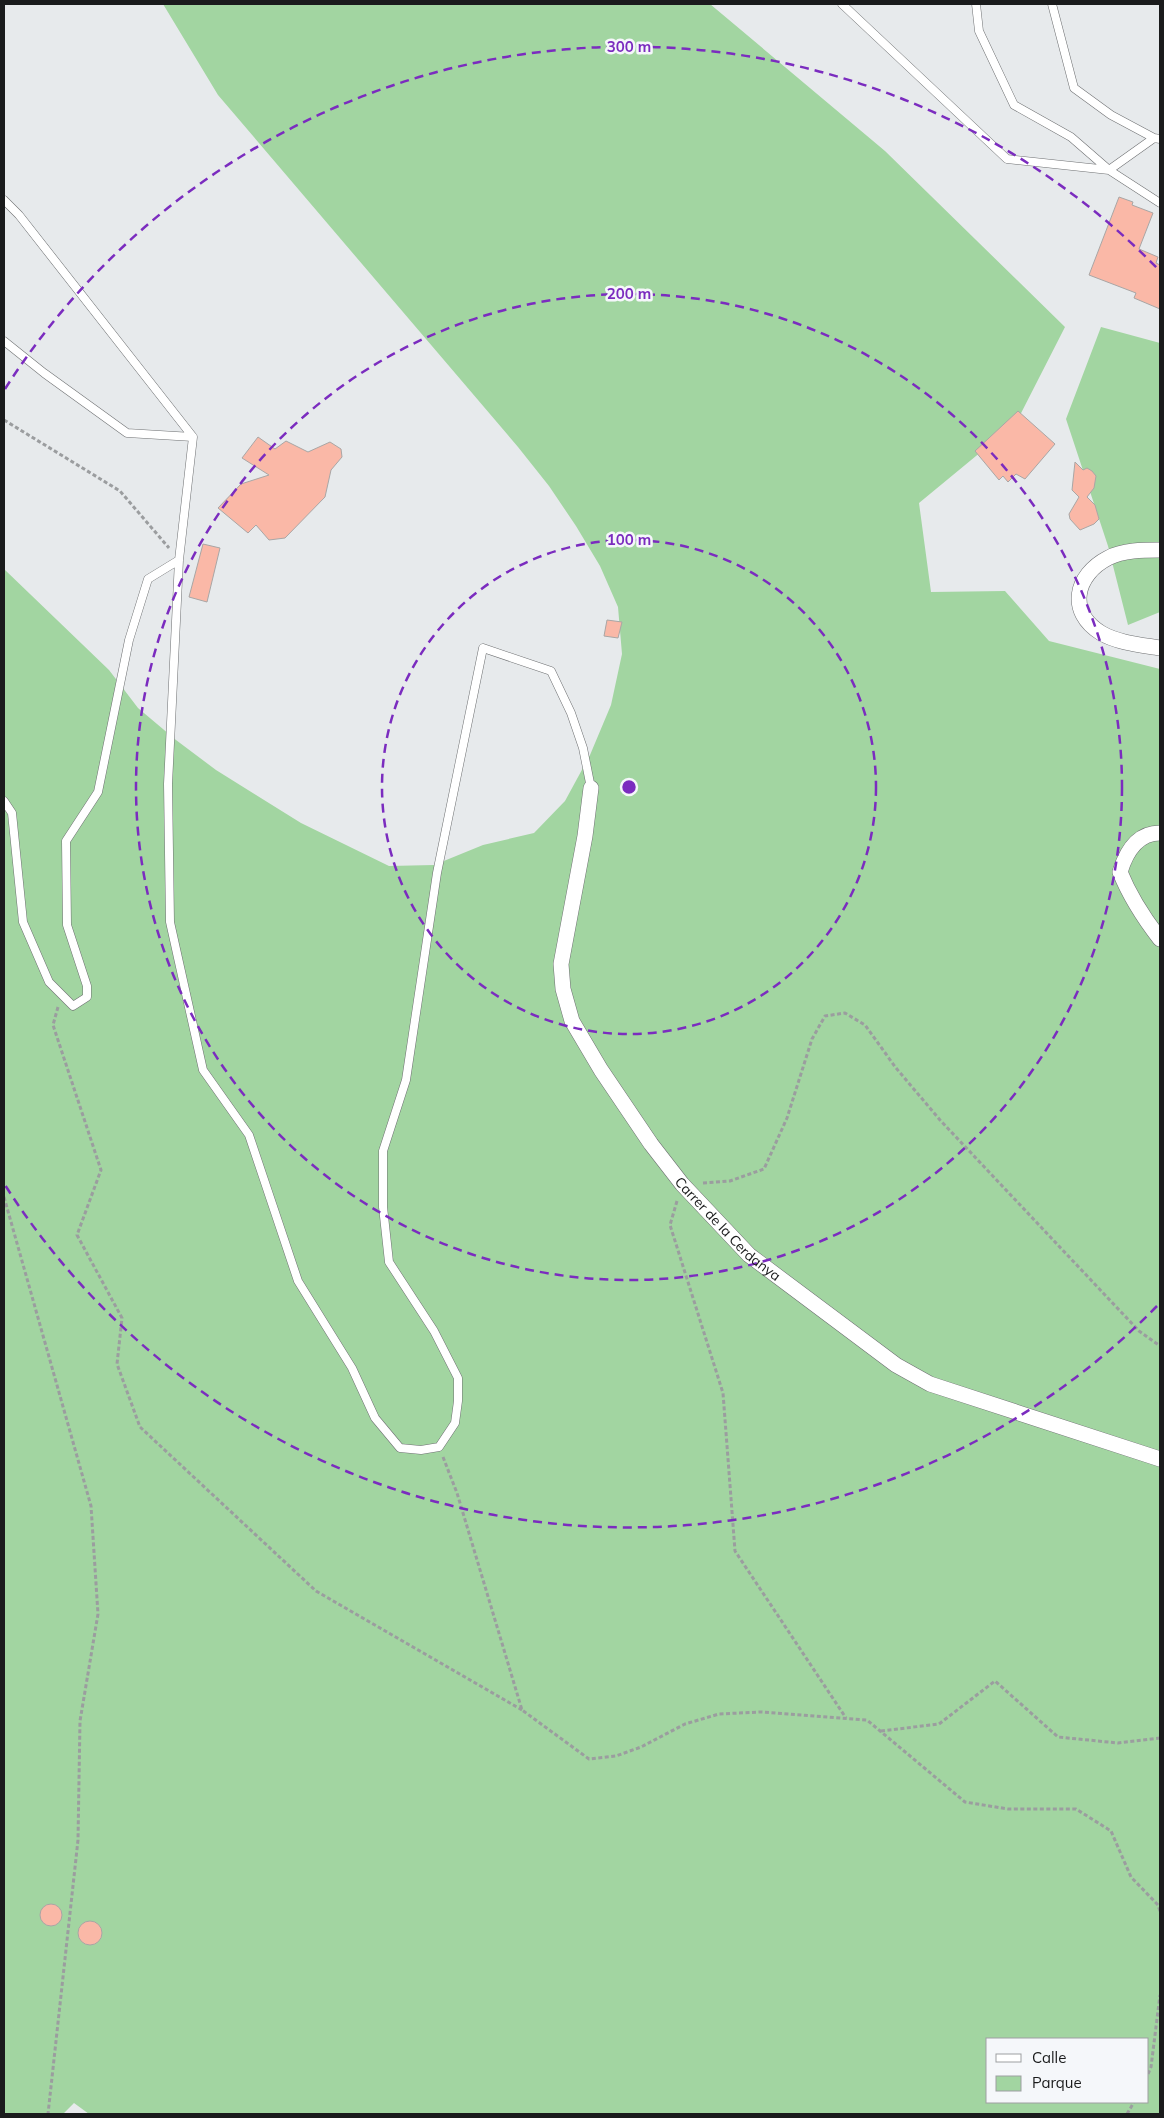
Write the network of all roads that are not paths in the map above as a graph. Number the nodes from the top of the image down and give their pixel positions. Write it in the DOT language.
graph roads {
  1 [pos="842,4"];
  2 [pos="976,4"];
  3 [pos="1052,4"];
  4 [pos="1157,138"];
  5 [pos="1109,170"];
  6 [pos="4,200"];
  7 [pos="1160,203"];
  8 [pos="4,341"];
  9 [pos="193,437"];
  10 [pos="1160,550"];
  11 [pos="179,560"];
  12 [pos="1160,648"];
  13 [pos="591,788"];
  14 [pos="4,801"];
  15 [pos="1160,833"];
  16 [pos="1160,939"];
  17 [pos="1160,1459"];
  1 -- 5 [label="lane"];
  2 -- 5 [label="lane"];
  3 -- 4 [label="lane"];
  4 -- 5 [label="lane"];
  5 -- 7 [label="lane"];
  6 -- 9 [label="lane"];
  8 -- 9 [label="lane"];
  9 -- 11 [label="lane"];
  10 -- 12 [label="street"];
  11 -- 13 [label="lane"];
  11 -- 14 [label="lane"];
  13 -- 17 [label="street, Carrer de la Cerdanya"];
  15 -- 16 [label="street"];
}
